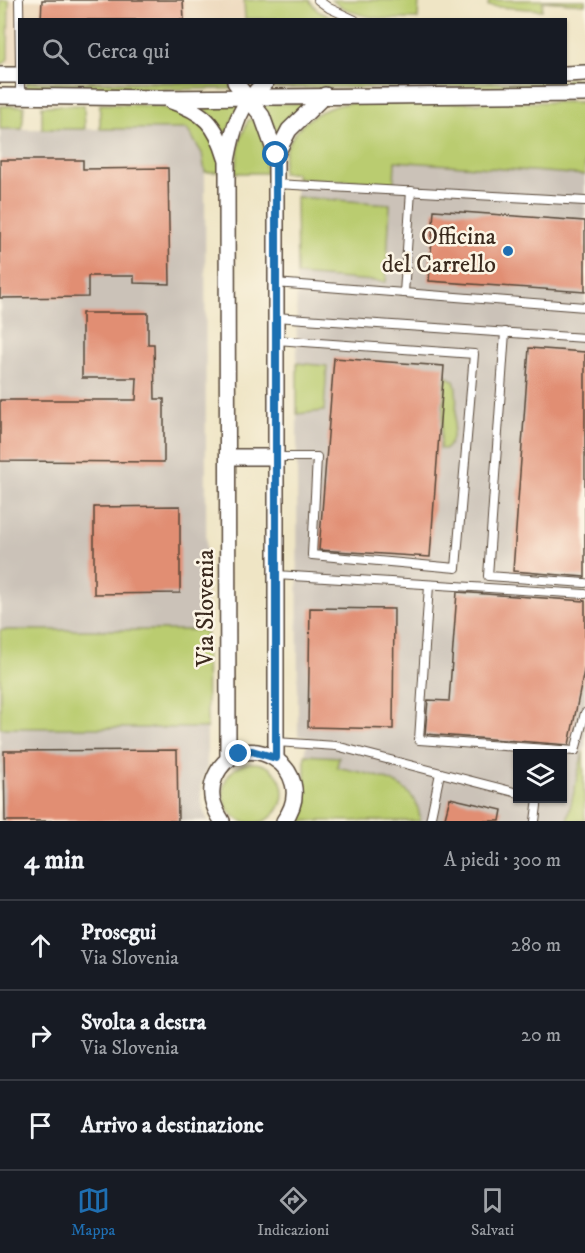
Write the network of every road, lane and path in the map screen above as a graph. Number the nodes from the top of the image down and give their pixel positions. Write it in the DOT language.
graph roads {
  1 [pos="19,0"];
  2 [pos="318,0"];
  3 [pos="19,18"];
  4 [pos="351,18"];
  5 [pos="567,74"];
  6 [pos="585,74"];
  7 [pos="0,75"];
  8 [pos="18,75"];
  9 [pos="237,84"];
  10 [pos="263,84"];
  11 [pos="20,89"];
  12 [pos="585,94"];
  13 [pos="325,95"];
  14 [pos="0,96"];
  15 [pos="248,96"];
  16 [pos="161,98"];
  17 [pos="276,155"];
  18 [pos="227,160"];
  19 [pos="276,184"];
  20 [pos="411,191"];
  21 [pos="585,201"];
  22 [pos="275,283"];
  23 [pos="404,293"];
  24 [pos="585,307"];
  25 [pos="275,317"];
  26 [pos="505,332"];
  27 [pos="585,338"];
  28 [pos="276,340"];
  29 [pos="229,457"];
  30 [pos="276,457"];
  31 [pos="276,575"];
  32 [pos="585,583"];
  33 [pos="429,585"];
  34 [pos="585,594"];
  35 [pos="585,713"];
  36 [pos="276,742"];
  37 [pos="276,758"];
  38 [pos="228,760"];
  39 [pos="440,773"];
  40 [pos="513,792"];
  41 [pos="537,803"];
  42 [pos="222,821"];
  43 [pos="284,821"];
  44 [pos="430,821"];
  45 [pos="535,821"];
  1 -- 3 [label="lane"];
  2 -- 4 [label="lane"];
  5 -- 6 [label="street"];
  7 -- 8 [label="street"];
  9 -- 15 [label="street"];
  10 -- 15 [label="street"];
  11 -- 14 [label="street"];
  11 -- 16 [label="street"];
  12 -- 13 [label="street"];
  13 -- 15 [label="street"];
  13 -- 17 [label="street"];
  15 -- 16 [label="street"];
  15 -- 17 [label="street"];
  15 -- 18 [label="street, Via Slovenia"];
  16 -- 18 [label="street, Via Slovenia"];
  17 -- 19 [label="street"];
  18 -- 29 [label="street, Via Slovenia"];
  19 -- 20 [label="lane"];
  19 -- 22 [label="street"];
  20 -- 21 [label="lane"];
  20 -- 23 [label="lane"];
  22 -- 23 [label="lane"];
  22 -- 25 [label="street"];
  23 -- 24 [label="lane"];
  25 -- 26 [label="lane"];
  25 -- 28 [label="street"];
  26 -- 27 [label="lane"];
  26 -- 32 [label="lane"];
  28 -- 30 [label="street"];
  28 -- 30 [label="lane"];
  29 -- 30 [label="street"];
  29 -- 38 [label="street, Via Slovenia"];
  30 -- 31 [label="street"];
  31 -- 33 [label="lane"];
  31 -- 36 [label="street"];
  33 -- 34 [label="lane"];
  33 -- 35 [label="lane"];
  36 -- 37 [label="street"];
  36 -- 39 [label="lane"];
  37 -- 38 [label="street"];
  37 -- 43 [label="street"];
  38 -- 42 [label="street"];
  39 -- 40 [label="lane"];
  39 -- 44 [label="lane"];
  41 -- 45 [label="lane"];
}
